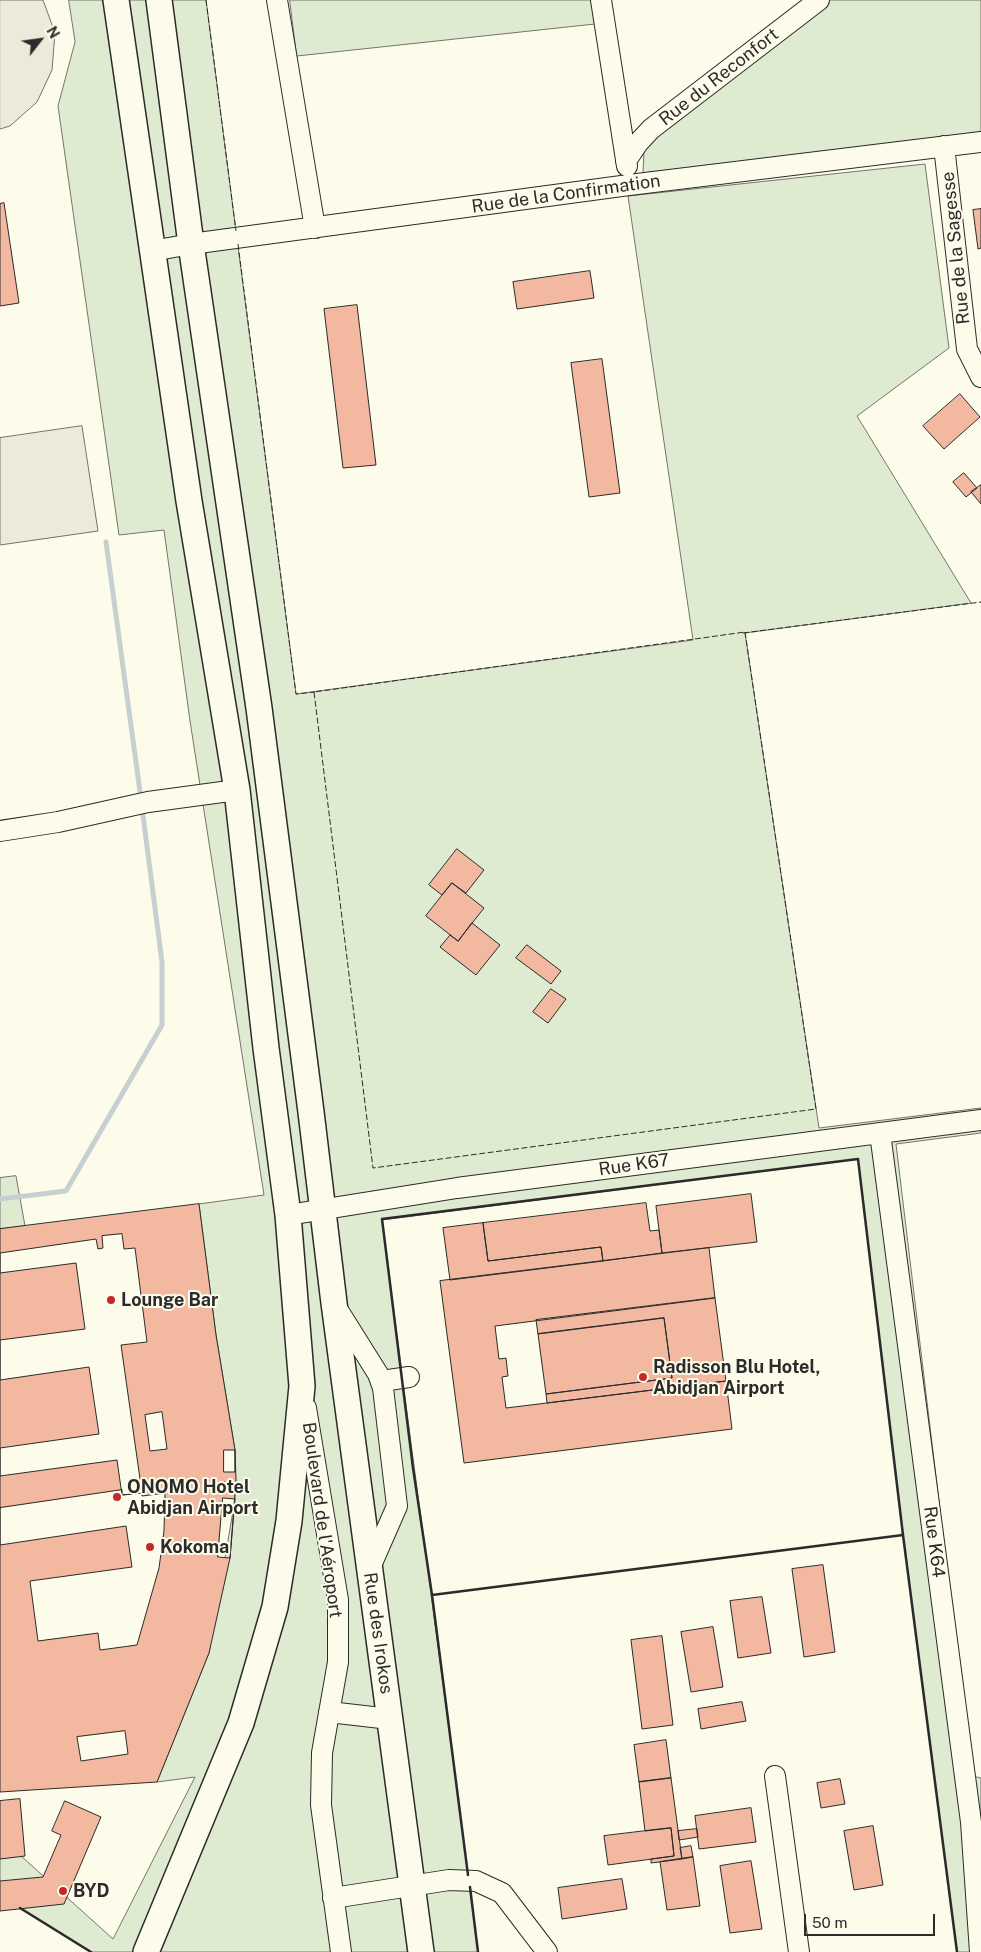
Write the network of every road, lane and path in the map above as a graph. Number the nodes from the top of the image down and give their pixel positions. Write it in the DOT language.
graph roads {
  1 [pos="122,0"];
  2 [pos="159,0"];
  3 [pos="277,0"];
  4 [pos="601,0"];
  5 [pos="819,0"];
  6 [pos="981,142"];
  7 [pos="944,146"];
  8 [pos="626,161"];
  9 [pos="629,185"];
  10 [pos="315,228"];
  11 [pos="191,244"];
  12 [pos="152,251"];
  13 [pos="981,377"];
  14 [pos="237,790"];
  15 [pos="0,831"];
  16 [pos="981,1120"];
  17 [pos="880,1132"];
  18 [pos="322,1210"];
  19 [pos="288,1215"];
  20 [pos="335,1309"];
  21 [pos="298,1317"];
  22 [pos="409,1376"];
  23 [pos="382,1381"];
  24 [pos="302,1386"];
  25 [pos="369,1570"];
  26 [pos="329,1712"];
  27 [pos="390,1719"];
  28 [pos="775,1776"];
  29 [pos="976,1822"];
  30 [pos="412,1887"];
  31 [pos="333,1898"];
  32 [pos="146,1952"];
  33 [pos="341,1952"];
  34 [pos="421,1952"];
  35 [pos="547,1952"];
  36 [pos="799,1952"];
  37 [pos="980,1952"];
  1 -- 12 [label="main road"];
  2 -- 11 [label="main road, Rue des Irokos"];
  3 -- 10 [label="street"];
  4 -- 8 [label="street"];
  5 -- 8 [label="street, Rue du Reconfort"];
  6 -- 7 [label="street, Rue de la Confirmation"];
  7 -- 9 [label="street, Rue de la Confirmation"];
  7 -- 13 [label="street, Rue de la Sagesse"];
  8 -- 9 [label="street"];
  9 -- 10 [label="street, Rue de la Confirmation"];
  10 -- 11 [label="street, Rue de la Confirmation"];
  11 -- 12 [label="street, Rue de la Confirmation"];
  11 -- 18 [label="main road, Rue des Irokos"];
  12 -- 14 [label="main road"];
  14 -- 15 [label="street"];
  14 -- 19 [label="main road"];
  16 -- 17 [label="street, Rue K67"];
  17 -- 18 [label="street, Rue K67"];
  17 -- 29 [label="street, Rue K64"];
  18 -- 19 [label="street, Rue K67"];
  18 -- 20 [label="main road, Rue des Irokos"];
  19 -- 21 [label="main road"];
  20 -- 21 [label="main road"];
  20 -- 23 [label="street"];
  20 -- 25 [label="main road, Rue des Irokos"];
  21 -- 24 [label="main road"];
  22 -- 23 [label="street"];
  23 -- 25 [label="street"];
  24 -- 26 [label="street, Boulevard de l'Aéroport"];
  24 -- 32 [label="main road"];
  25 -- 27 [label="main road, Rue des Irokos"];
  26 -- 27 [label="street"];
  26 -- 31 [label="street, Boulevard de l'Aéroport"];
  27 -- 30 [label="main road, Rue des Irokos"];
  28 -- 36 [label="street"];
  29 -- 37 [label="street, Rue K64"];
  30 -- 31 [label="street"];
  30 -- 34 [label="main road, Rue des Irokos"];
  30 -- 35 [label="street"];
  31 -- 33 [label="street, Boulevard de l'Aéroport"];
}
